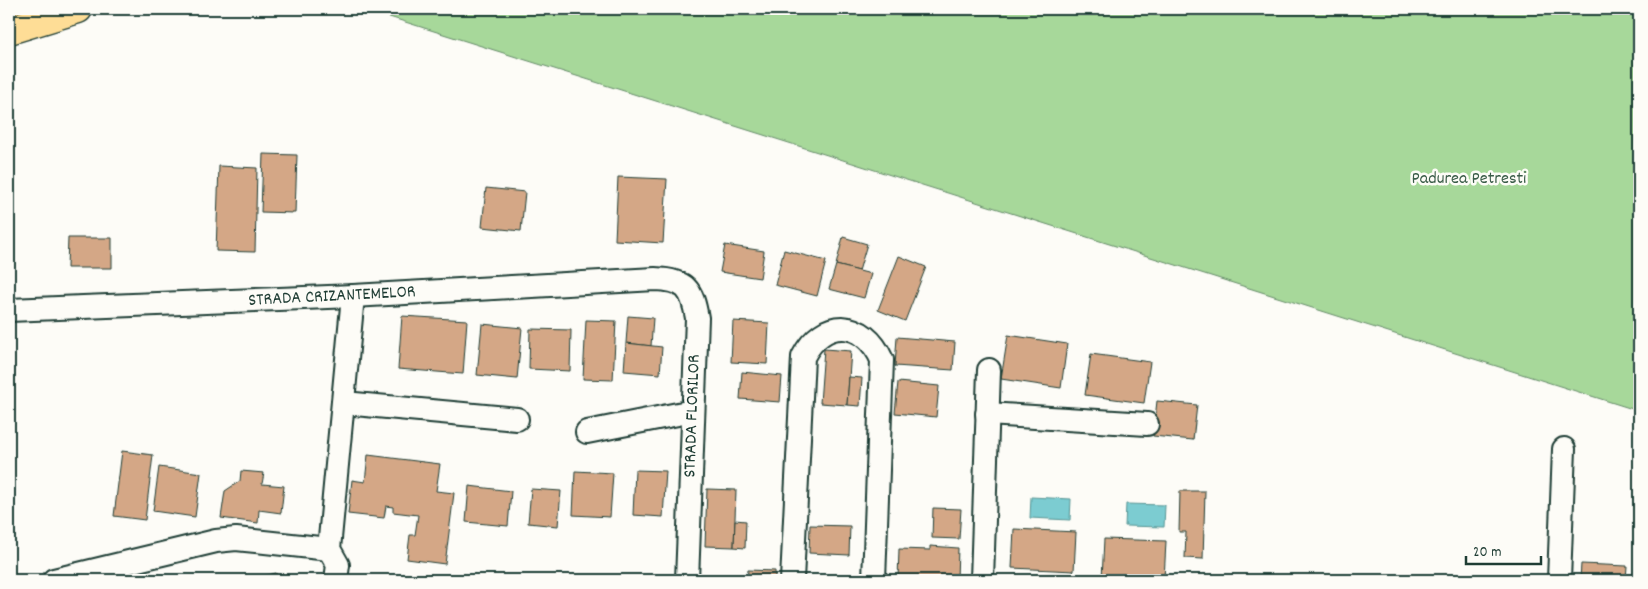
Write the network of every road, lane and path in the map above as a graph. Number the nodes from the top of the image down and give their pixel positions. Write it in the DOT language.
graph roads {
  1 [pos="78,9"];
  2 [pos="9,30"];
  3 [pos="654,278"];
  4 [pos="353,296"];
  5 [pos="9,310"];
  6 [pos="988,370"];
  7 [pos="344,403"];
  8 [pos="693,411"];
  9 [pos="987,414"];
  10 [pos="518,419"];
  11 [pos="1147,424"];
  12 [pos="587,432"];
  13 [pos="1564,450"];
  14 [pos="329,549"];
  15 [pos="54,580"];
  16 [pos="336,580"];
  17 [pos="687,580"];
  18 [pos="792,580"];
  19 [pos="874,580"];
  20 [pos="982,580"];
  21 [pos="1559,580"];
  1 -- 2 [label="highway"];
  3 -- 4 [label="street, STRADA CRIZANTEMELOR"];
  3 -- 8 [label="street, STRADA FLORILOR"];
  4 -- 5 [label="street, STRADA CRIZANTEMELOR"];
  4 -- 7 [label="street"];
  6 -- 9 [label="street"];
  7 -- 10 [label="street"];
  7 -- 14 [label="street"];
  8 -- 12 [label="street"];
  8 -- 17 [label="street, STRADA FLORILOR"];
  9 -- 11 [label="street"];
  9 -- 20 [label="street"];
  13 -- 21 [label="street"];
  14 -- 15 [label="street"];
  14 -- 16 [label="street"];
  18 -- 19 [label="street"];
}
